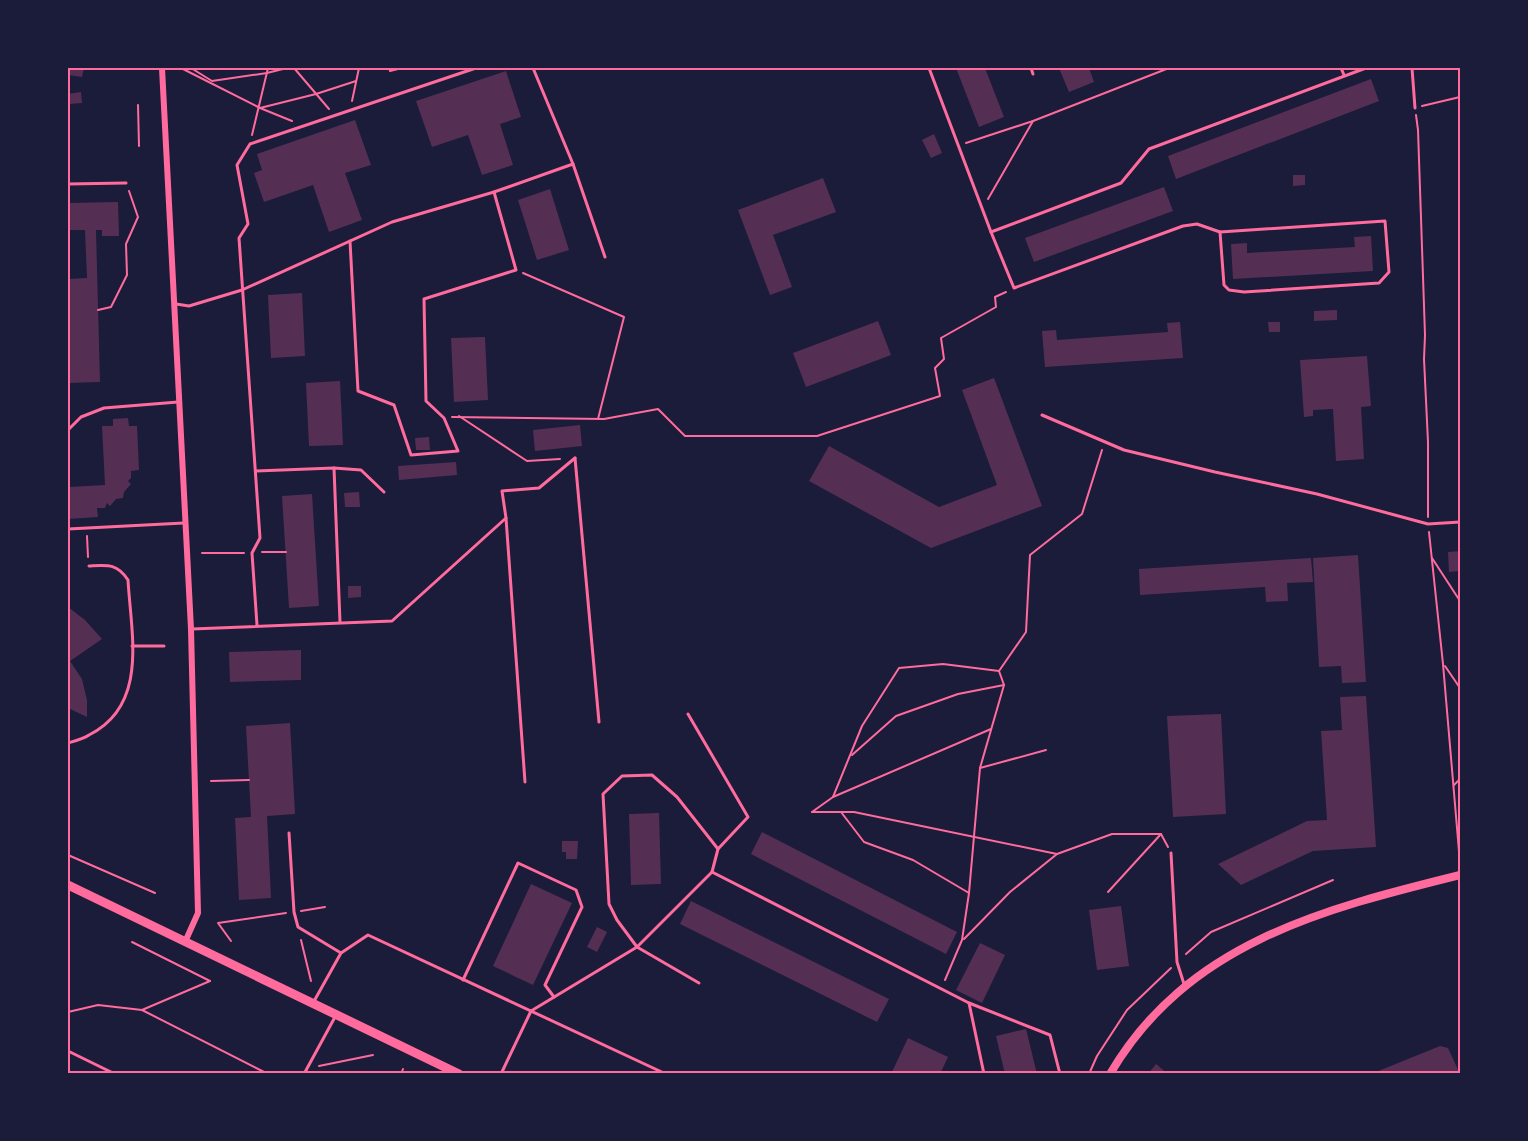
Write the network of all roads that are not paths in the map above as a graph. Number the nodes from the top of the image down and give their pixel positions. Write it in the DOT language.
graph roads {
  1 [pos="162,68"];
  2 [pos="476,68"];
  3 [pos="533,68"];
  4 [pos="929,68"];
  5 [pos="1031,68"];
  6 [pos="1341,68"];
  7 [pos="1366,68"];
  8 [pos="1412,68"];
  9 [pos="1033,74"];
  10 [pos="1344,75"];
  11 [pos="1415,108"];
  12 [pos="573,164"];
  13 [pos="126,183"];
  14 [pos="68,184"];
  15 [pos="494,192"];
  16 [pos="992,232"];
  17 [pos="1220,232"];
  18 [pos="350,241"];
  19 [pos="605,257"];
  20 [pos="242,290"];
  21 [pos="176,304"];
  22 [pos="180,402"];
  23 [pos="1042,415"];
  24 [pos="68,430"];
  25 [pos="334,468"];
  26 [pos="256,471"];
  27 [pos="384,492"];
  28 [pos="506,518"];
  29 [pos="1461,522"];
  30 [pos="186,523"];
  31 [pos="68,529"];
  32 [pos="89,566"];
  33 [pos="340,622"];
  34 [pos="257,625"];
  35 [pos="191,629"];
  36 [pos="132,646"];
  37 [pos="164,646"];
  38 [pos="688,714"];
  39 [pos="599,722"];
  40 [pos="68,743"];
  41 [pos="525,782"];
  42 [pos="289,833"];
  43 [pos="718,849"];
  44 [pos="1170,853"];
  45 [pos="712,872"];
  46 [pos="1461,876"];
  47 [pos="68,885"];
  48 [pos="185,942"];
  49 [pos="637,947"];
  50 [pos="341,952"];
  51 [pos="463,980"];
  52 [pos="699,983"];
  53 [pos="1185,986"];
  54 [pos="554,997"];
  55 [pos="969,1003"];
  56 [pos="313,1004"];
  57 [pos="531,1011"];
  58 [pos="336,1015"];
  59 [pos="68,1051"];
  60 [pos="456,1073"];
  61 [pos="115,1074"];
  62 [pos="304,1074"];
  63 [pos="501,1074"];
  64 [pos="666,1074"];
  65 [pos="984,1074"];
  66 [pos="1060,1074"];
  67 [pos="1110,1074"];
  1 -- 21 [label="street"];
  2 -- 20 [label="lane"];
  3 -- 12 [label="lane"];
  4 -- 16 [label="lane"];
  5 -- 9 [label="lane"];
  6 -- 10 [label="lane"];
  7 -- 10 [label="lane"];
  8 -- 11 [label="lane"];
  10 -- 16 [label="lane"];
  12 -- 15 [label="lane"];
  12 -- 19 [label="lane"];
  13 -- 14 [label="lane"];
  15 -- 18 [label="lane"];
  15 -- 18 [label="lane"];
  16 -- 17 [label="lane"];
  17 -- 17 [label="lane"];
  18 -- 20 [label="lane"];
  20 -- 21 [label="lane"];
  20 -- 26 [label="lane"];
  21 -- 22 [label="street"];
  22 -- 24 [label="lane"];
  22 -- 30 [label="street"];
  23 -- 29 [label="lane"];
  25 -- 26 [label="lane"];
  25 -- 27 [label="lane"];
  25 -- 33 [label="lane"];
  26 -- 34 [label="lane"];
  28 -- 33 [label="lane"];
  28 -- 39 [label="lane"];
  28 -- 41 [label="lane"];
  30 -- 31 [label="lane"];
  30 -- 35 [label="street"];
  32 -- 36 [label="lane"];
  33 -- 34 [label="lane"];
  34 -- 35 [label="lane"];
  35 -- 48 [label="street"];
  36 -- 37 [label="lane"];
  36 -- 40 [label="lane"];
  38 -- 43 [label="lane"];
  42 -- 50 [label="lane"];
  43 -- 45 [label="lane"];
  43 -- 49 [label="lane"];
  44 -- 53 [label="lane"];
  45 -- 49 [label="lane"];
  45 -- 55 [label="lane"];
  46 -- 53 [label="street"];
  47 -- 48 [label="main road"];
  48 -- 56 [label="main road"];
  49 -- 52 [label="lane"];
  49 -- 54 [label="lane"];
  50 -- 51 [label="lane"];
  50 -- 56 [label="lane"];
  51 -- 54 [label="lane"];
  51 -- 57 [label="lane"];
  53 -- 67 [label="street"];
  54 -- 57 [label="lane"];
  55 -- 65 [label="lane"];
  55 -- 66 [label="lane"];
  56 -- 58 [label="main road"];
  57 -- 63 [label="lane"];
  57 -- 64 [label="lane"];
  58 -- 60 [label="main road"];
  58 -- 62 [label="lane"];
  59 -- 61 [label="lane"];
}
